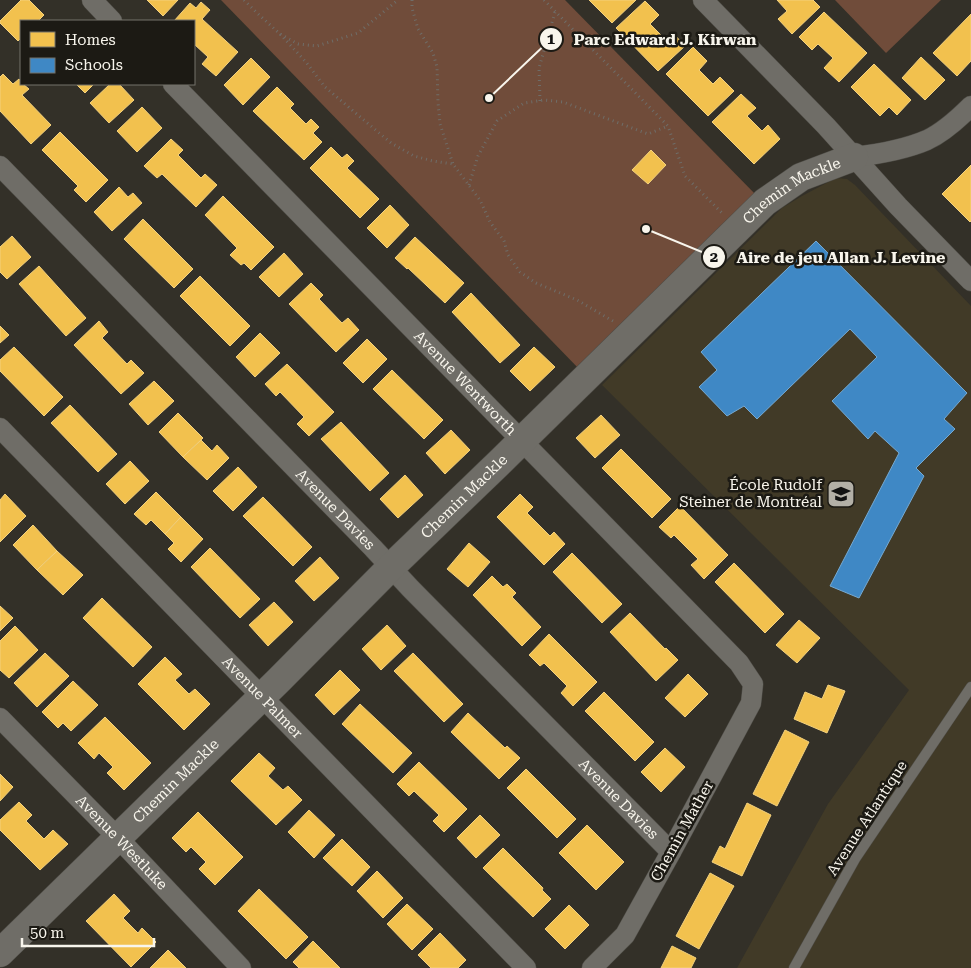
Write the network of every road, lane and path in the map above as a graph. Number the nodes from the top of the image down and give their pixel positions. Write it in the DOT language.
graph roads {
  1 [pos="92,0"];
  2 [pos="244,0"];
  3 [pos="398,0"];
  4 [pos="412,0"];
  5 [pos="544,0"];
  6 [pos="703,0"];
  7 [pos="555,12"];
  8 [pos="111,20"];
  9 [pos="280,34"];
  10 [pos="174,85"];
  11 [pos="540,101"];
  12 [pos="971,106"];
  13 [pos="668,126"];
  14 [pos="854,157"];
  15 [pos="453,164"];
  16 [pos="0,166"];
  17 [pos="469,185"];
  18 [pos="737,228"];
  19 [pos="971,280"];
  20 [pos="633,332"];
  21 [pos="0,428"];
  22 [pos="522,441"];
  23 [pos="390,568"];
  24 [pos="753,684"];
  25 [pos="971,687"];
  26 [pos="262,696"];
  27 [pos="0,718"];
  28 [pos="118,838"];
  29 [pos="671,852"];
  30 [pos="0,953"];
  31 [pos="241,968"];
  32 [pos="526,968"];
  33 [pos="592,968"];
  34 [pos="794,968"];
  1 -- 8 [label="street"];
  2 -- 9 [label="path"];
  3 -- 9 [label="path"];
  4 -- 15 [label="path"];
  5 -- 7 [label="path"];
  6 -- 14 [label="street"];
  7 -- 11 [label="path"];
  7 -- 13 [label="path"];
  9 -- 15 [label="path"];
  10 -- 22 [label="street, Avenue Wentworth"];
  11 -- 13 [label="path"];
  11 -- 17 [label="path"];
  12 -- 14 [label="street, Chemin Mackle"];
  13 -- 18 [label="path"];
  14 -- 18 [label="street, Chemin Mackle"];
  14 -- 19 [label="street"];
  15 -- 17 [label="path"];
  16 -- 23 [label="street, Avenue Davies"];
  17 -- 20 [label="path"];
  18 -- 20 [label="street, Chemin Mackle"];
  20 -- 22 [label="street, Chemin Mackle"];
  21 -- 26 [label="street, Avenue Palmer"];
  22 -- 23 [label="street, Chemin Mackle"];
  22 -- 24 [label="street, Avenue Wentworth"];
  23 -- 26 [label="street, Chemin Mackle"];
  23 -- 29 [label="street, Avenue Davies"];
  24 -- 29 [label="street, Chemin Mather"];
  25 -- 34 [label="lane, Avenue Atlantique"];
  26 -- 28 [label="street, Chemin Mackle"];
  26 -- 32 [label="street, Avenue Palmer"];
  27 -- 28 [label="street, Avenue Westluke"];
  28 -- 30 [label="street, Chemin Mackle"];
  28 -- 31 [label="street, Avenue Westluke"];
  29 -- 33 [label="street, Chemin Mather"];
}
